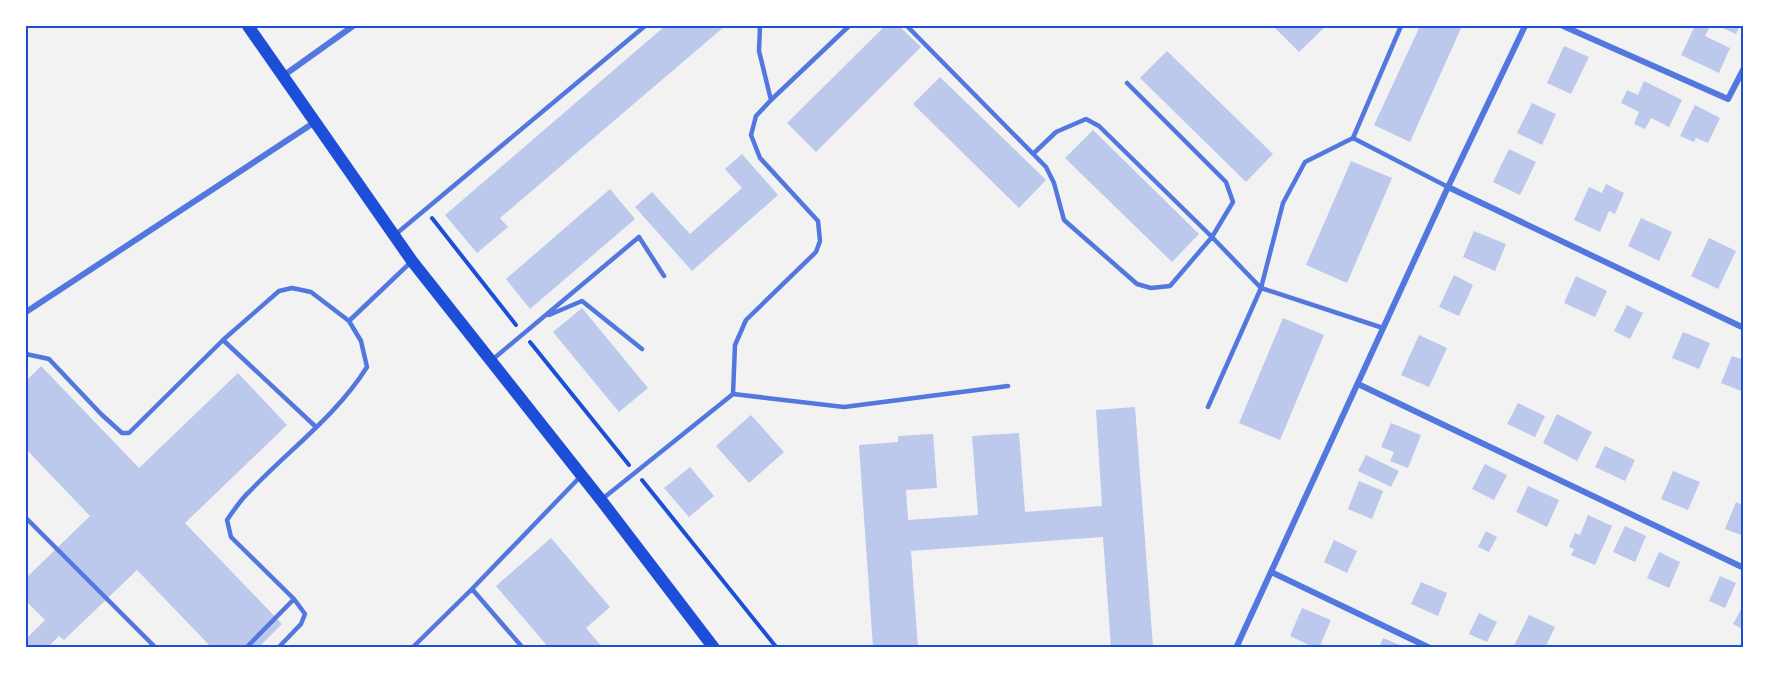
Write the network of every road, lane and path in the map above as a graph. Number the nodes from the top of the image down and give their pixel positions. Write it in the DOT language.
graph roads {
  1 [pos="248,26"];
  2 [pos="353,26"];
  3 [pos="645,26"];
  4 [pos="760,26"];
  5 [pos="849,26"];
  6 [pos="907,26"];
  7 [pos="1401,26"];
  8 [pos="1525,26"];
  9 [pos="1563,26"];
  10 [pos="1743,68"];
  11 [pos="282,76"];
  12 [pos="1127,83"];
  13 [pos="771,100"];
  14 [pos="315,122"];
  15 [pos="1353,138"];
  16 [pos="1034,153"];
  17 [pos="1448,187"];
  18 [pos="425,210"];
  19 [pos="395,235"];
  20 [pos="1212,237"];
  21 [pos="412,261"];
  22 [pos="664,276"];
  23 [pos="1261,288"];
  24 [pos="26,312"];
  25 [pos="543,317"];
  26 [pos="350,321"];
  27 [pos="1383,328"];
  28 [pos="1743,328"];
  29 [pos="523,334"];
  30 [pos="223,340"];
  31 [pos="642,349"];
  32 [pos="26,354"];
  33 [pos="492,360"];
  34 [pos="1358,384"];
  35 [pos="1008,386"];
  36 [pos="733,394"];
  37 [pos="1208,407"];
  38 [pos="316,427"];
  39 [pos="636,472"];
  40 [pos="582,475"];
  41 [pos="602,500"];
  42 [pos="26,518"];
  43 [pos="1743,568"];
  44 [pos="1271,572"];
  45 [pos="472,589"];
  46 [pos="294,599"];
  47 [pos="156,648"];
  48 [pos="246,648"];
  49 [pos="278,648"];
  50 [pos="412,648"];
  51 [pos="523,648"];
  52 [pos="714,648"];
  53 [pos="777,648"];
  54 [pos="1236,648"];
  55 [pos="1430,648"];
  1 -- 11 [label="main road"];
  2 -- 11 [label="street"];
  3 -- 18 [label="lane"];
  4 -- 13 [label="lane"];
  5 -- 13 [label="lane"];
  6 -- 16 [label="lane"];
  7 -- 15 [label="lane"];
  8 -- 17 [label="street"];
  9 -- 10 [label="street"];
  11 -- 14 [label="main road"];
  12 -- 20 [label="lane"];
  13 -- 36 [label="lane"];
  14 -- 19 [label="main road"];
  14 -- 24 [label="street"];
  15 -- 17 [label="lane"];
  15 -- 23 [label="lane"];
  16 -- 20 [label="lane"];
  16 -- 20 [label="lane"];
  17 -- 27 [label="street"];
  17 -- 28 [label="street"];
  18 -- 19 [label="lane"];
  18 -- 29 [label="path"];
  19 -- 21 [label="main road"];
  20 -- 23 [label="lane"];
  21 -- 26 [label="lane"];
  21 -- 33 [label="main road"];
  22 -- 25 [label="lane"];
  23 -- 27 [label="lane"];
  23 -- 37 [label="lane"];
  25 -- 29 [label="lane"];
  25 -- 31 [label="lane"];
  26 -- 30 [label="lane"];
  26 -- 38 [label="lane"];
  27 -- 34 [label="street"];
  29 -- 33 [label="lane"];
  29 -- 39 [label="path"];
  30 -- 32 [label="lane"];
  30 -- 38 [label="lane"];
  33 -- 40 [label="main road"];
  34 -- 43 [label="street"];
  34 -- 44 [label="street"];
  35 -- 36 [label="lane"];
  36 -- 39 [label="lane"];
  38 -- 46 [label="lane"];
  39 -- 41 [label="lane"];
  39 -- 53 [label="path"];
  40 -- 41 [label="main road"];
  40 -- 45 [label="lane"];
  41 -- 52 [label="main road"];
  42 -- 47 [label="lane"];
  44 -- 54 [label="street"];
  44 -- 55 [label="street"];
  45 -- 50 [label="lane"];
  45 -- 51 [label="lane"];
  46 -- 48 [label="lane"];
  46 -- 49 [label="lane"];
}
